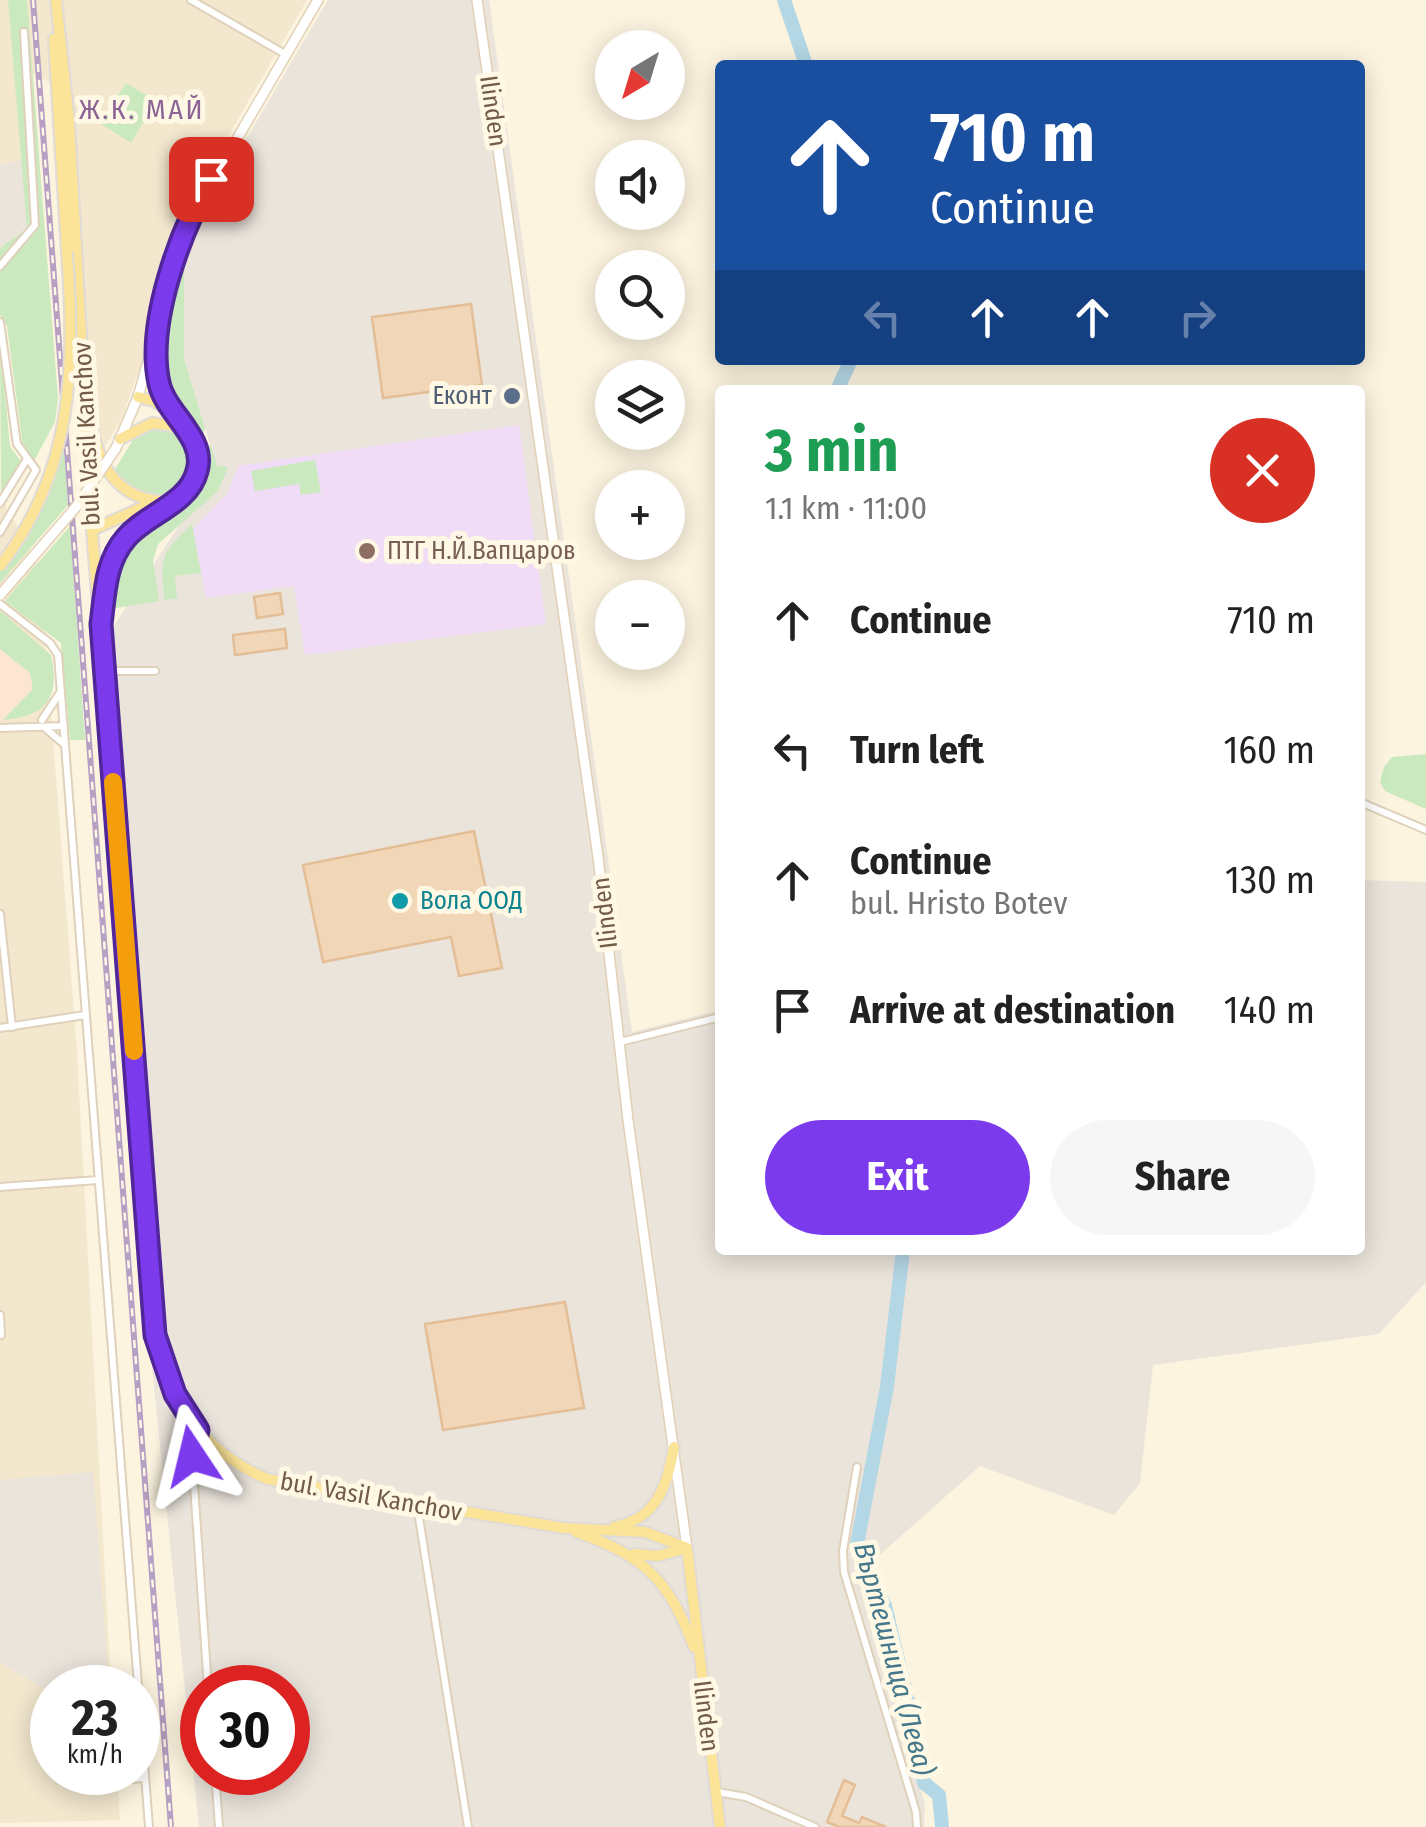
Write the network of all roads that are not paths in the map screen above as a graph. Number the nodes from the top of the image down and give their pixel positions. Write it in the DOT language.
graph roads {
  1 [pos="54,0"];
  2 [pos="190,0"];
  3 [pos="318,0"];
  4 [pos="477,0"];
  5 [pos="24,32"];
  6 [pos="285,54"];
  7 [pos="0,266"];
  8 [pos="0,322"];
  9 [pos="157,334"];
  10 [pos="86,394"];
  11 [pos="138,397"];
  12 [pos="183,427"];
  13 [pos="118,444"];
  14 [pos="27,459"];
  15 [pos="173,501"];
  16 [pos="155,502"];
  17 [pos="0,503"];
  18 [pos="92,530"];
  19 [pos="0,532"];
  20 [pos="0,566"];
  21 [pos="0,595"];
  22 [pos="0,604"];
  23 [pos="101,624"];
  24 [pos="155,670"];
  25 [pos="105,671"];
  26 [pos="62,690"];
  27 [pos="64,722"];
  28 [pos="43,724"];
  29 [pos="0,728"];
  30 [pos="66,746"];
  31 [pos="1365,804"];
  32 [pos="1426,830"];
  33 [pos="0,914"];
  34 [pos="86,1015"];
  35 [pos="715,1017"];
  36 [pos="12,1027"];
  37 [pos="0,1028"];
  38 [pos="620,1042"];
  39 [pos="98,1180"];
  40 [pos="0,1186"];
  41 [pos="0,1315"];
  42 [pos="1,1335"];
  43 [pos="198,1430"];
  44 [pos="674,1448"];
  45 [pos="857,1468"];
  46 [pos="416,1505"];
  47 [pos="564,1528"];
  48 [pos="596,1530"];
  49 [pos="686,1548"];
  50 [pos="628,1553"];
  51 [pos="699,1662"];
  52 [pos="136,1665"];
  53 [pos="206,1665"];
  54 [pos="716,1792"];
  55 [pos="147,1795"];
  56 [pos="217,1795"];
  57 [pos="803,1825"];
  58 [pos="150,1827"];
  59 [pos="219,1827"];
  60 [pos="468,1827"];
  61 [pos="720,1827"];
  62 [pos="815,1827"];
  63 [pos="917,1827"];
  1 -- 10 [label="main road, bul. Vasil Kanchov"];
  1 -- 20 [label="main road, bridge"];
  2 -- 6 [label="street"];
  3 -- 6 [label="street"];
  4 -- 38 [label="street, Ilinden"];
  5 -- 7 [label="street"];
  6 -- 9 [label="street"];
  8 -- 14 [label="street"];
  9 -- 11 [label="street"];
  9 -- 12 [label="main road"];
  10 -- 16 [label="main road"];
  10 -- 18 [label="main road, bul. Vasil Kanchov"];
  11 -- 12 [label="main road"];
  11 -- 13 [label="street"];
  12 -- 13 [label="main road"];
  12 -- 15 [label="main road"];
  13 -- 21 [label="street, bridge"];
  14 -- 17 [label="street"];
  14 -- 19 [label="street"];
  15 -- 16 [label="main road"];
  15 -- 23 [label="main road"];
  16 -- 18 [label="main road"];
  18 -- 23 [label="main road, bul. Vasil Kanchov"];
  22 -- 26 [label="street"];
  23 -- 25 [label="main road, bul. Vasil Kanchov"];
  24 -- 25 [label="street"];
  25 -- 43 [label="main road, bul. Vasil Kanchov"];
  26 -- 27 [label="street"];
  26 -- 28 [label="street"];
  27 -- 28 [label="street"];
  27 -- 30 [label="street"];
  28 -- 29 [label="street"];
  28 -- 30 [label="street"];
  30 -- 34 [label="street"];
  31 -- 32 [label="street"];
  33 -- 36 [label="street"];
  34 -- 36 [label="street"];
  34 -- 39 [label="street"];
  35 -- 38 [label="street"];
  36 -- 37 [label="street"];
  38 -- 44 [label="street, Ilinden"];
  39 -- 40 [label="street"];
  39 -- 52 [label="street"];
  41 -- 42 [label="street"];
  43 -- 46 [label="main road, bul. Vasil Kanchov"];
  43 -- 53 [label="street"];
  44 -- 48 [label="main road"];
  44 -- 49 [label="street, Ilinden"];
  45 -- 63 [label="street"];
  46 -- 47 [label="main road, bul. Vasil Kanchov"];
  46 -- 60 [label="street"];
  47 -- 48 [label="main road, bul. Vasil Kanchov"];
  47 -- 50 [label="main road, bul. Vasil Kanchov"];
  48 -- 49 [label="main road, bul. Vasil Kanchov"];
  49 -- 50 [label="main road"];
  49 -- 51 [label="main road, Ilinden"];
  50 -- 51 [label="main road, bul. Vasil Kanchov"];
  51 -- 54 [label="main road, Ilinden"];
  54 -- 57 [label="street"];
  54 -- 61 [label="main road, Ilinden"];
  55 -- 58 [label="street"];
  56 -- 59 [label="street"];
  57 -- 62 [label="street"];
}
